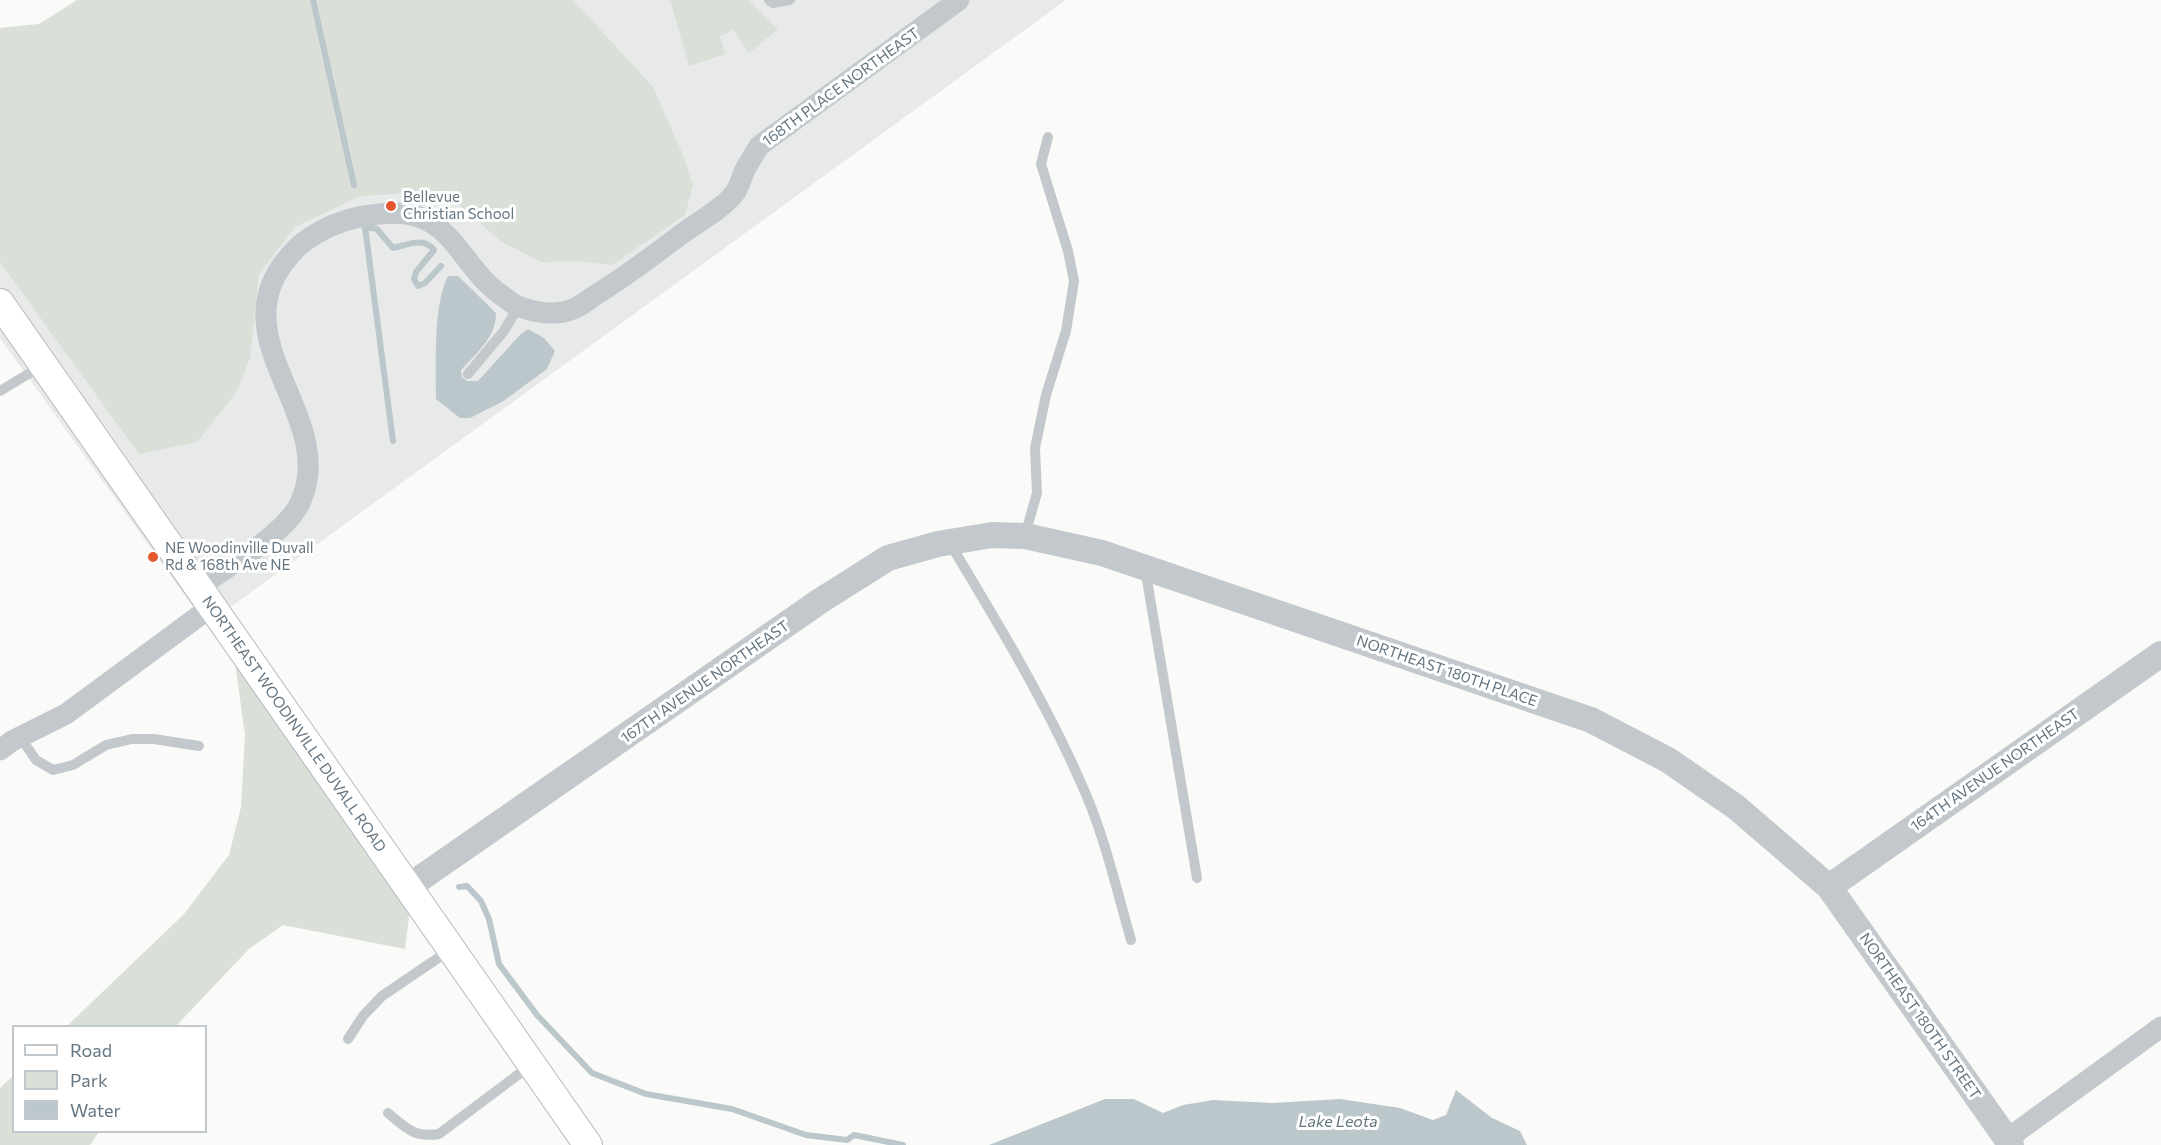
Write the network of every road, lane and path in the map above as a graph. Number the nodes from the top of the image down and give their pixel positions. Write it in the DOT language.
graph roads {
  1 [pos="769,0"];
  2 [pos="790,0"];
  3 [pos="958,0"];
  4 [pos="1048,137"];
  5 [pos="0,303"];
  6 [pos="518,307"];
  7 [pos="43,365"];
  8 [pos="468,374"];
  9 [pos="0,391"];
  10 [pos="1025,536"];
  11 [pos="949,542"];
  12 [pos="1145,568"];
  13 [pos="204,597"];
  14 [pos="2161,654"];
  15 [pos="20,737"];
  16 [pos="199,746"];
  17 [pos="0,750"];
  18 [pos="1197,878"];
  19 [pos="408,887"];
  20 [pos="1829,887"];
  21 [pos="1131,940"];
  22 [pos="451,950"];
  23 [pos="2161,1027"];
  24 [pos="348,1040"];
  25 [pos="531,1064"];
  26 [pos="388,1113"];
  27 [pos="2009,1142"];
  28 [pos="588,1145"];
  1 -- 2 [label="lane"];
  3 -- 6 [label="street, 168TH PLACE NORTHEAST"];
  4 -- 10 [label="lane"];
  5 -- 7 [label="main road, NORTHEAST WOODINVILLE DUVALL ROAD"];
  6 -- 8 [label="lane"];
  6 -- 13 [label="street, 168TH PLACE NORTHEAST"];
  7 -- 9 [label="lane"];
  7 -- 13 [label="main road, NORTHEAST WOODINVILLE DUVALL ROAD"];
  10 -- 11 [label="street, 167TH AVENUE NORTHEAST"];
  10 -- 12 [label="street, NORTHEAST 180TH PLACE"];
  11 -- 19 [label="street, 167TH AVENUE NORTHEAST"];
  11 -- 21 [label="lane"];
  12 -- 18 [label="lane"];
  12 -- 20 [label="street, NORTHEAST 180TH PLACE"];
  13 -- 15 [label="street, 168TH PLACE NORTHEAST"];
  13 -- 19 [label="main road, NORTHEAST WOODINVILLE DUVALL ROAD"];
  14 -- 20 [label="street, 164TH AVENUE NORTHEAST"];
  15 -- 16 [label="lane"];
  15 -- 17 [label="street, 168TH PLACE NORTHEAST"];
  19 -- 22 [label="main road, NORTHEAST WOODINVILLE DUVALL ROAD"];
  20 -- 27 [label="street, NORTHEAST 180TH STREET"];
  22 -- 24 [label="lane"];
  22 -- 25 [label="main road, NORTHEAST WOODINVILLE DUVALL ROAD"];
  23 -- 27 [label="street"];
  25 -- 26 [label="lane"];
  25 -- 28 [label="main road, NORTHEAST WOODINVILLE DUVALL ROAD"];
}
